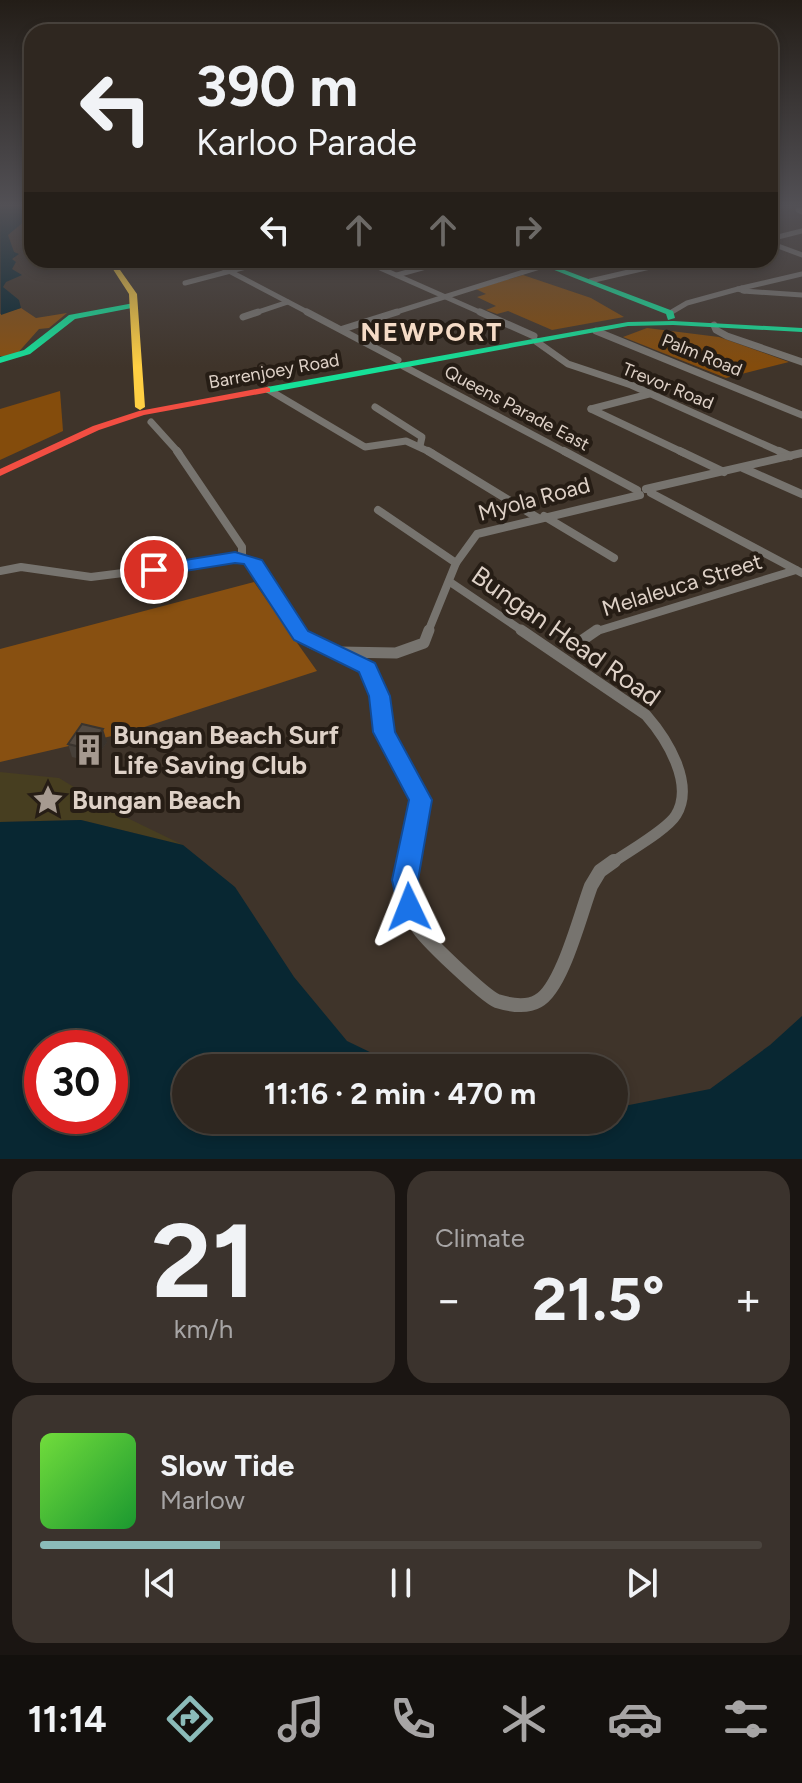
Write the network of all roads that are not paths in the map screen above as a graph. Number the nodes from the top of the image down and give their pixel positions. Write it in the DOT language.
graph roads {
  1 [pos="115,268"];
  2 [pos="224,268"];
  3 [pos="242,268"];
  4 [pos="381,268"];
  5 [pos="422,268"];
  6 [pos="536,268"];
  7 [pos="554,268"];
  8 [pos="640,268"];
  9 [pos="230,271"];
  10 [pos="802,274"];
  11 [pos="397,275"];
  12 [pos="590,281"];
  13 [pos="185,283"];
  14 [pos="756,289"];
  15 [pos="802,295"];
  16 [pos="445,296"];
  17 [pos="289,301"];
  18 [pos="134,305"];
  19 [pos="243,317"];
  20 [pos="671,318"];
  21 [pos="714,322"];
  22 [pos="592,328"];
  23 [pos="802,328"];
  24 [pos="343,329"];
  25 [pos="535,339"];
  26 [pos="0,360"];
  27 [pos="802,362"];
  28 [pos="401,363"];
  29 [pos="269,390"];
  30 [pos="649,394"];
  31 [pos="375,407"];
  32 [pos="144,414"];
  33 [pos="802,415"];
  34 [pos="420,446"];
  35 [pos="802,453"];
  36 [pos="790,456"];
  37 [pos="0,465"];
  38 [pos="743,468"];
  39 [pos="724,472"];
  40 [pos="0,473"];
  41 [pos="644,492"];
  42 [pos="802,494"];
  43 [pos="378,510"];
  44 [pos="541,517"];
  45 [pos="242,558"];
  46 [pos="614,558"];
  47 [pos="456,563"];
  48 [pos="0,571"];
  49 [pos="799,571"];
  50 [pos="450,582"];
  51 [pos="581,641"];
  52 [pos="337,652"];
  1 -- 18 [label="main road"];
  2 -- 9 [label="street, Queens Parade East"];
  3 -- 9 [label="street"];
  4 -- 11 [label="street, Trevor Road"];
  5 -- 11 [label="street"];
  6 -- 16 [label="street"];
  7 -- 12 [label="main road"];
  8 -- 12 [label="street"];
  9 -- 13 [label="street"];
  9 -- 17 [label="street, Queens Parade East"];
  10 -- 14 [label="street"];
  11 -- 16 [label="street, Trevor Road"];
  12 -- 20 [label="main road"];
  14 -- 15 [label="street"];
  14 -- 20 [label="street"];
  16 -- 24 [label="street"];
  16 -- 25 [label="street, Trevor Road"];
  17 -- 19 [label="street"];
  17 -- 24 [label="street, Queens Parade East"];
  18 -- 26 [label="main road"];
  18 -- 32 [label="main road"];
  20 -- 21 [label="main road, Barrenjoey Road"];
  20 -- 22 [label="main road, Barrenjoey Road"];
  21 -- 23 [label="main road, Barrenjoey Road"];
  21 -- 27 [label="street"];
  22 -- 25 [label="main road, Barrenjoey Road"];
  22 -- 33 [label="street, Palm Road"];
  24 -- 28 [label="street, Queens Parade East"];
  25 -- 28 [label="main road, Barrenjoey Road"];
  25 -- 30 [label="street, Trevor Road"];
  28 -- 29 [label="main road, Barrenjoey Road"];
  28 -- 32 [label="main road, Barrenjoey Road"];
  28 -- 41 [label="street, Queens Parade East"];
  29 -- 32 [label="main road, Barrenjoey Road"];
  29 -- 34 [label="street"];
  30 -- 36 [label="street, Trevor Road"];
  30 -- 39 [label="street"];
  31 -- 34 [label="street"];
  32 -- 37 [label="main road, Barrenjoey Road"];
  32 -- 40 [label="main road, Barrenjoey Road"];
  32 -- 45 [label="street, Bungan Head Road"];
  34 -- 44 [label="street"];
  35 -- 36 [label="street, Myola Road"];
  36 -- 38 [label="street, Myola Road"];
  38 -- 39 [label="street, Myola Road"];
  38 -- 42 [label="street"];
  39 -- 41 [label="street, Myola Road"];
  41 -- 44 [label="street, Myola Road"];
  41 -- 49 [label="street, Queens Parade East"];
  43 -- 47 [label="street"];
  44 -- 46 [label="street"];
  44 -- 47 [label="street, Myola Road"];
  45 -- 48 [label="street"];
  45 -- 52 [label="street, Bungan Head Road"];
  47 -- 50 [label="street, Myola Road"];
  49 -- 51 [label="street, Melaleuca Street"];
  50 -- 52 [label="street, Myola Road"];
  50 -- 52 [label="street, Bungan Head Road"];
}
